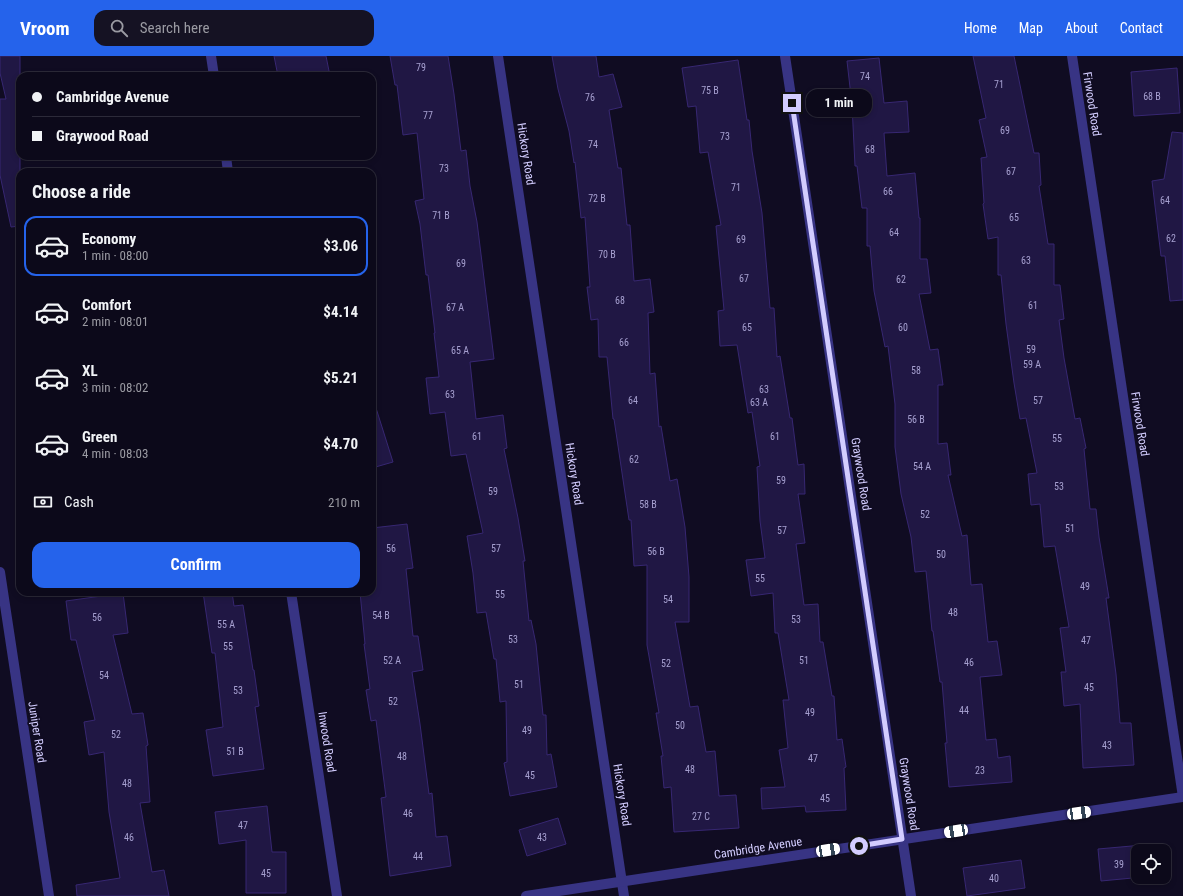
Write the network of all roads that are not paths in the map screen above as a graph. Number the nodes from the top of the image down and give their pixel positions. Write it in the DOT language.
graph roads {
  1 [pos="211,56"];
  2 [pos="498,56"];
  3 [pos="785,56"];
  4 [pos="1072,56"];
  5 [pos="213,72"];
  6 [pos="0,572"];
  7 [pos="292,596"];
  8 [pos="1183,797"];
  9 [pos="902,839"];
  10 [pos="622,881"];
  11 [pos="49,896"];
  12 [pos="337,896"];
  13 [pos="526,896"];
  14 [pos="624,896"];
  15 [pos="911,896"];
  1 -- 5 [label="street"];
  2 -- 10 [label="street, Hickory Road"];
  3 -- 9 [label="street, Graywood Road"];
  4 -- 8 [label="street, Firwood Road"];
  6 -- 11 [label="street, Juniper Road"];
  7 -- 12 [label="street, Inwood Road"];
  8 -- 9 [label="street, Cambridge Avenue"];
  9 -- 10 [label="street, Cambridge Avenue"];
  9 -- 15 [label="street, Graywood Road"];
  10 -- 13 [label="street, Cambridge Avenue"];
  10 -- 14 [label="street, Hickory Road"];
}
